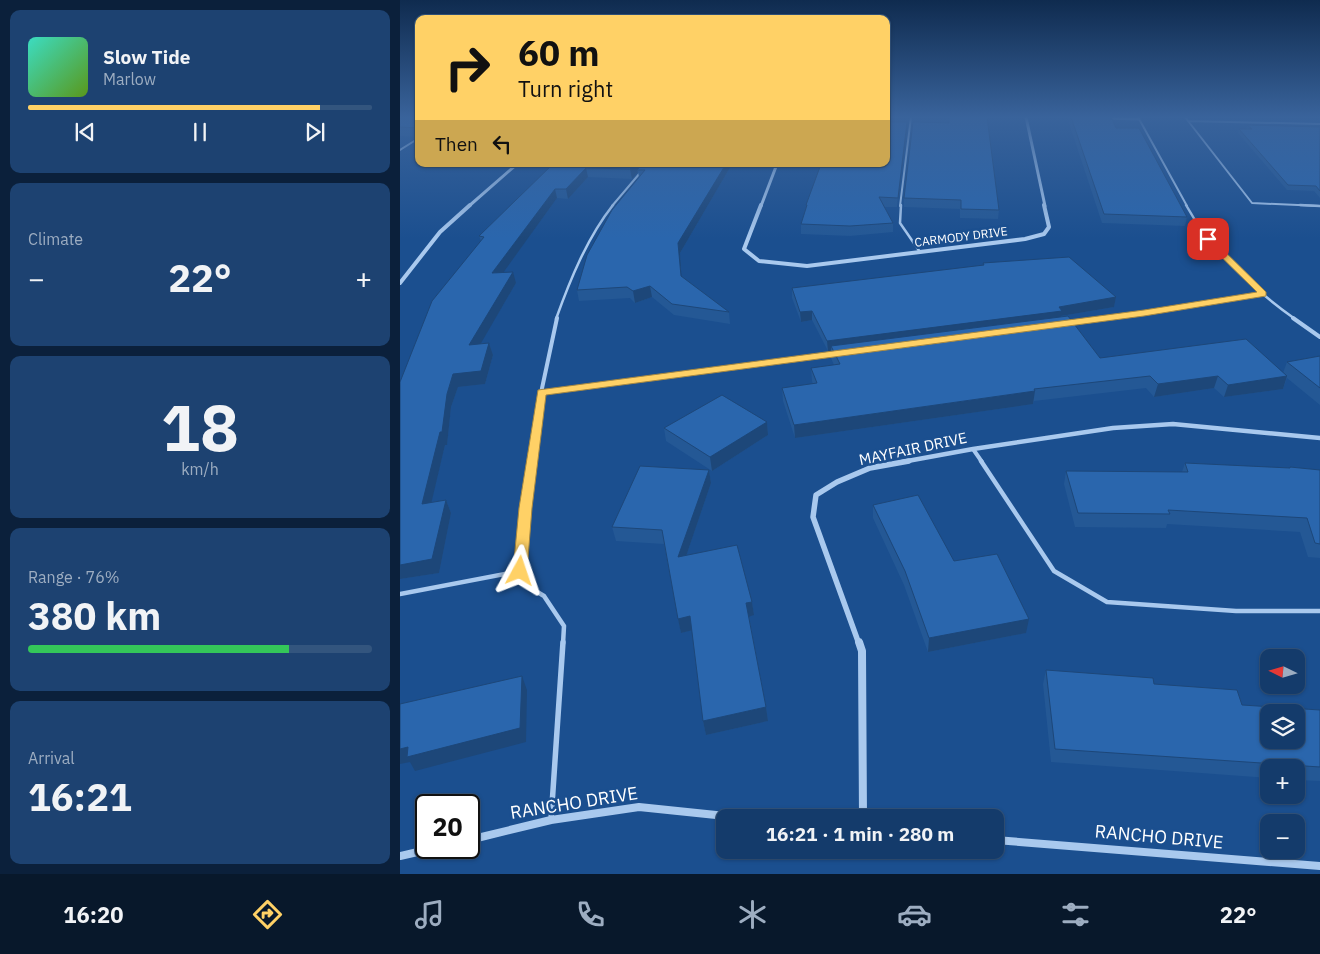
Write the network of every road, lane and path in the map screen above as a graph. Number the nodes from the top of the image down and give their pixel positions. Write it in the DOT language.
graph roads {
  1 [pos="906,158"];
  2 [pos="1035,158"];
  3 [pos="1161,158"];
  4 [pos="1217,158"];
  5 [pos="514,167"];
  6 [pos="776,167"];
  7 [pos="642,171"];
  8 [pos="1320,206"];
  9 [pos="920,252"];
  10 [pos="400,283"];
  11 [pos="1263,294"];
  12 [pos="1065,324"];
  13 [pos="1320,337"];
  14 [pos="838,354"];
  15 [pos="541,392"];
  16 [pos="1320,438"];
  17 [pos="973,449"];
  18 [pos="520,571"];
  19 [pos="400,594"];
  20 [pos="1320,611"];
  21 [pos="863,809"];
  22 [pos="716,815"];
  23 [pos="551,820"];
  24 [pos="480,837"];
  25 [pos="1004,841"];
  26 [pos="415,853"];
  27 [pos="400,856"];
  28 [pos="1320,866"];
  1 -- 9 [label="lane"];
  2 -- 9 [label="street, CARMODY DRIVE"];
  3 -- 11 [label="lane"];
  4 -- 8 [label="lane"];
  5 -- 10 [label="street"];
  6 -- 9 [label="street, CARMODY DRIVE"];
  7 -- 15 [label="lane"];
  11 -- 12 [label="lane"];
  11 -- 13 [label="lane"];
  14 -- 15 [label="lane"];
  15 -- 18 [label="lane"];
  16 -- 17 [label="street, MAYFAIR DRIVE"];
  17 -- 20 [label="lane"];
  17 -- 21 [label="street, MAYFAIR DRIVE"];
  18 -- 19 [label="lane"];
  18 -- 23 [label="lane"];
  22 -- 23 [label="street, RANCHO DRIVE"];
  23 -- 24 [label="street, RANCHO DRIVE"];
  25 -- 28 [label="street, RANCHO DRIVE"];
  26 -- 27 [label="street"];
}
